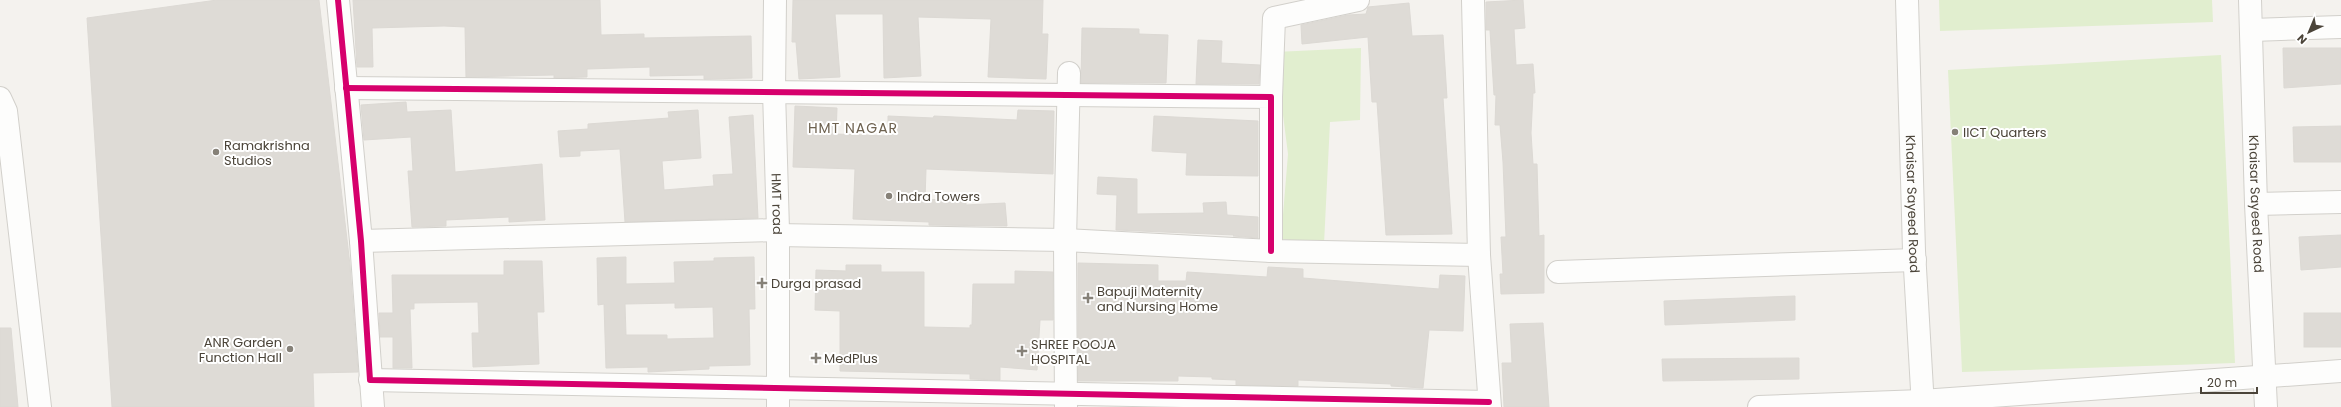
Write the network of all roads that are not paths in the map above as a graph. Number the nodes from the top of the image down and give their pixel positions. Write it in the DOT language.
graph roads {
  1 [pos="338,0"];
  2 [pos="775,0"];
  3 [pos="1358,0"];
  4 [pos="1473,0"];
  5 [pos="1907,0"];
  6 [pos="2250,0"];
  7 [pos="2341,27"];
  8 [pos="2252,30"];
  9 [pos="1069,74"];
  10 [pos="346,88"];
  11 [pos="774,91"];
  12 [pos="1068,95"];
  13 [pos="1271,97"];
  14 [pos="0,98"];
  15 [pos="2341,202"];
  16 [pos="2256,204"];
  17 [pos="777,233"];
  18 [pos="1065,240"];
  19 [pos="361,241"];
  20 [pos="1271,252"];
  21 [pos="1479,255"];
  22 [pos="1915,260"];
  23 [pos="1558,272"];
  24 [pos="2341,371"];
  25 [pos="2266,376"];
  26 [pos="370,380"];
  27 [pos="777,398"];
  28 [pos="1066,400"];
  29 [pos="1922,404"];
  30 [pos="1490,405"];
  31 [pos="40,407"];
  32 [pos="373,407"];
  33 [pos="1759,407"];
  34 [pos="2266,407"];
  1 -- 10 [label="street"];
  2 -- 11 [label="street, HMT road"];
  3 -- 13 [label="street"];
  4 -- 21 [label="street"];
  5 -- 22 [label="street, Khaisar Sayeed Road"];
  6 -- 8 [label="street, Khaisar Sayeed Road"];
  7 -- 8 [label="street"];
  8 -- 16 [label="street, Khaisar Sayeed Road"];
  9 -- 12 [label="street"];
  10 -- 11 [label="street"];
  10 -- 19 [label="street"];
  11 -- 12 [label="street"];
  11 -- 17 [label="street, HMT road"];
  12 -- 13 [label="street"];
  12 -- 18 [label="street"];
  13 -- 20 [label="street"];
  14 -- 31 [label="street"];
  15 -- 16 [label="street"];
  16 -- 25 [label="street, Khaisar Sayeed Road"];
  17 -- 18 [label="street"];
  17 -- 19 [label="street"];
  17 -- 27 [label="street, HMT road"];
  18 -- 20 [label="street"];
  18 -- 28 [label="street"];
  19 -- 26 [label="street"];
  20 -- 21 [label="street"];
  21 -- 30 [label="street"];
  22 -- 23 [label="street"];
  22 -- 29 [label="street, Khaisar Sayeed Road"];
  24 -- 25 [label="street"];
  25 -- 29 [label="street"];
  25 -- 34 [label="street, Khaisar Sayeed Road"];
  26 -- 27 [label="street"];
  26 -- 32 [label="street"];
  27 -- 28 [label="street"];
  28 -- 30 [label="street"];
  29 -- 33 [label="street"];
}
